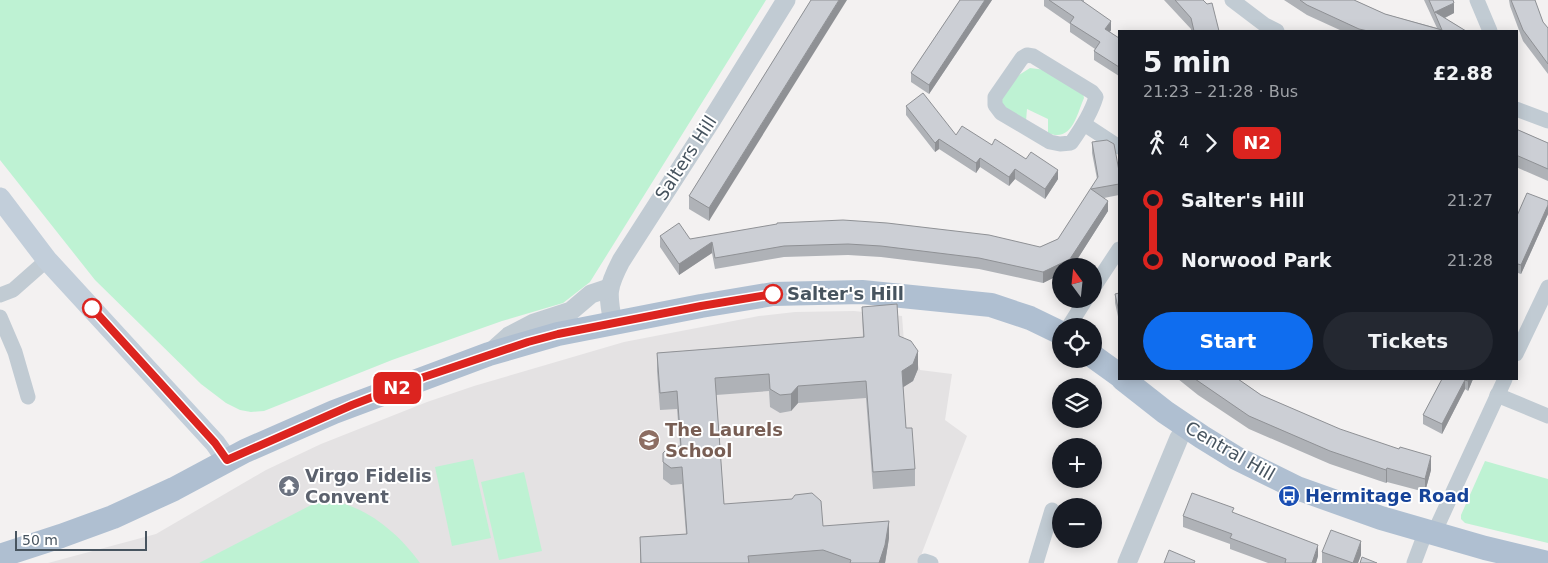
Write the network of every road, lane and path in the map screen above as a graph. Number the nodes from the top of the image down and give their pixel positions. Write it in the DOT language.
graph roads {
  1 [pos="786,0"];
  2 [pos="1232,0"];
  3 [pos="1477,0"];
  4 [pos="1268,29"];
  5 [pos="1490,30"];
  6 [pos="1518,110"];
  7 [pos="1548,121"];
  8 [pos="1084,124"];
  9 [pos="1118,146"];
  10 [pos="0,198"];
  11 [pos="1118,251"];
  12 [pos="47,260"];
  13 [pos="1102,275"];
  14 [pos="1548,287"];
  15 [pos="609,288"];
  16 [pos="0,295"];
  17 [pos="0,317"];
  18 [pos="614,323"];
  19 [pos="1052,329"];
  20 [pos="1518,350"];
  21 [pos="489,354"];
  22 [pos="1102,363"];
  23 [pos="1118,375"];
  24 [pos="1124,380"];
  25 [pos="1504,380"];
  26 [pos="1497,395"];
  27 [pos="28,397"];
  28 [pos="1548,416"];
  29 [pos="1187,427"];
  30 [pos="227,460"];
  31 [pos="1052,510"];
  32 [pos="1430,532"];
  33 [pos="0,556"];
  34 [pos="1036,563"];
  35 [pos="1128,563"];
  36 [pos="1414,563"];
  37 [pos="1548,563"];
  1 -- 15 [label="street, Salters Hill"];
  2 -- 4 [label="street"];
  3 -- 5 [label="street"];
  6 -- 7 [label="street"];
  8 -- 8 [label="street"];
  8 -- 9 [label="street"];
  10 -- 12 [label="main road"];
  11 -- 13 [label="street"];
  12 -- 16 [label="street"];
  12 -- 30 [label="main road"];
  14 -- 20 [label="street"];
  15 -- 18 [label="street, Salters Hill"];
  15 -- 21 [label="street"];
  17 -- 27 [label="street"];
  18 -- 19 [label="main road"];
  18 -- 21 [label="main road"];
  21 -- 30 [label="main road"];
  22 -- 23 [label="main road"];
  24 -- 29 [label="main road, Central Hill"];
  25 -- 26 [label="street"];
  26 -- 28 [label="street"];
  26 -- 32 [label="street"];
  29 -- 32 [label="main road, Central Hill"];
  29 -- 35 [label="street"];
  30 -- 33 [label="main road"];
  31 -- 34 [label="street"];
  32 -- 36 [label="street"];
  32 -- 37 [label="main road, Central Hill"];
}
